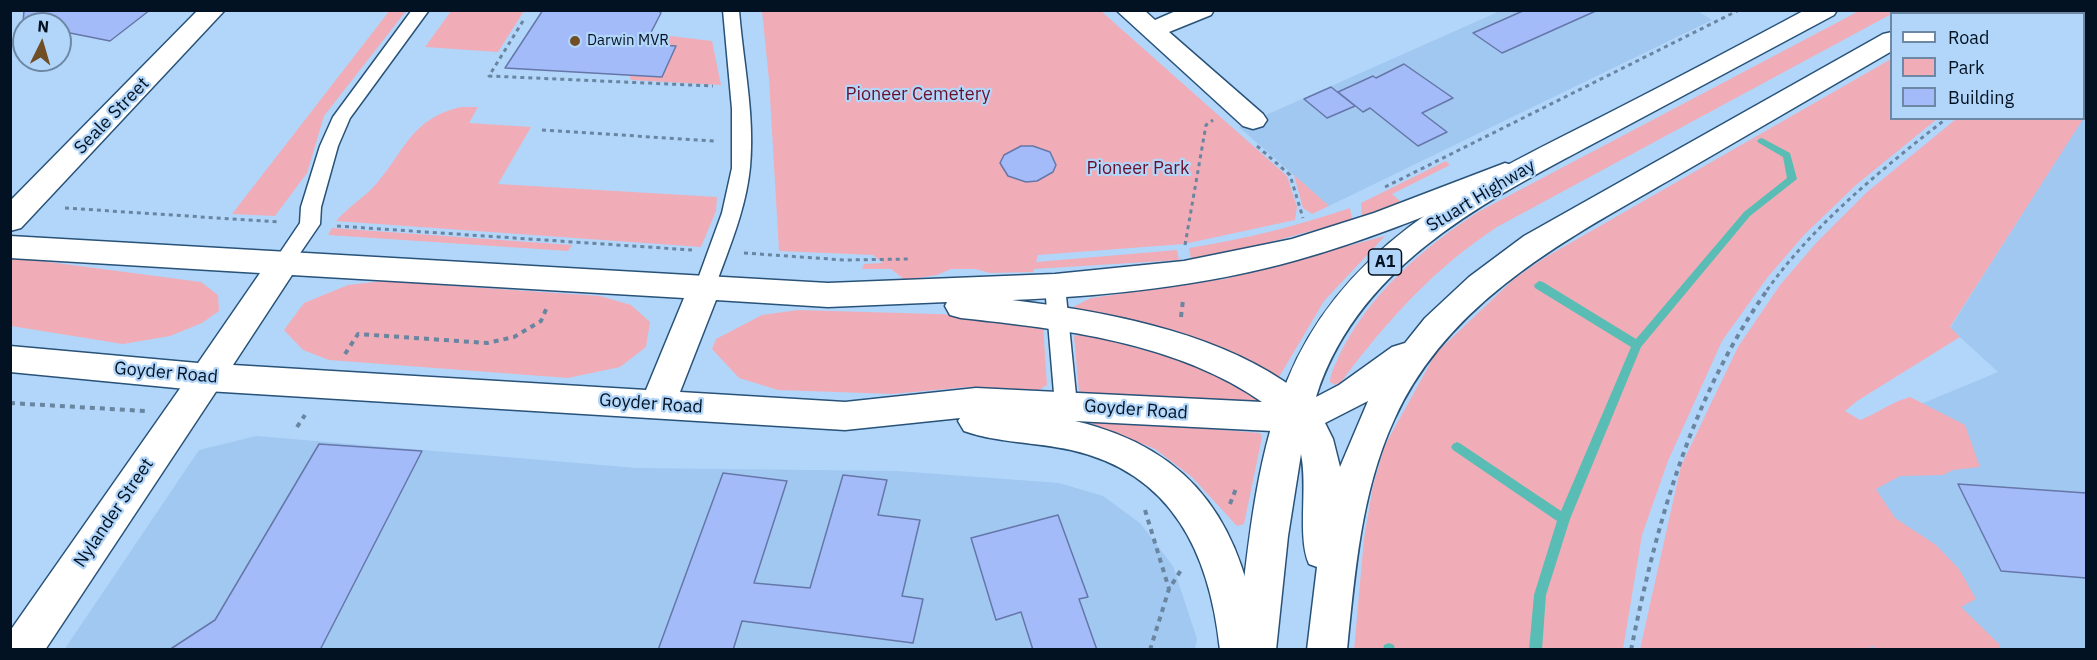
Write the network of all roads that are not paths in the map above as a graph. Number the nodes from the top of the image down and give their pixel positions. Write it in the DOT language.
graph roads {
  1 [pos="213,10"];
  2 [pos="421,10"];
  3 [pos="730,10"];
  4 [pos="1128,10"];
  5 [pos="1202,10"];
  6 [pos="1825,10"];
  7 [pos="1152,30"];
  8 [pos="1890,41"];
  9 [pos="1254,132"];
  10 [pos="1539,160"];
  11 [pos="10,220"];
  12 [pos="10,247"];
  13 [pos="283,263"];
  14 [pos="1054,286"];
  15 [pos="705,287"];
  16 [pos="828,295"];
  17 [pos="1057,318"];
  18 [pos="10,345"];
  19 [pos="1421,345"];
  20 [pos="10,360"];
  21 [pos="151,372"];
  22 [pos="207,377"];
  23 [pos="658,405"];
  24 [pos="1066,405"];
  25 [pos="1297,414"];
  26 [pos="845,416"];
  27 [pos="21,650"];
  28 [pos="1240,650"];
  29 [pos="1256,650"];
  30 [pos="1323,650"];
  31 [pos="1327,650"];
  1 -- 11 [label="main road, Seale Street"];
  2 -- 13 [label="lane"];
  3 -- 15 [label="lane"];
  4 -- 7 [label="main road"];
  5 -- 7 [label="main road"];
  6 -- 10 [label="main road, Stuart Highway / A1"];
  7 -- 9 [label="main road"];
  8 -- 19 [label="main road"];
  10 -- 14 [label="main road"];
  10 -- 25 [label="main road, Stuart Highway / A1"];
  12 -- 13 [label="main road"];
  13 -- 15 [label="main road"];
  13 -- 22 [label="main road, Nylander Street"];
  14 -- 16 [label="main road"];
  14 -- 17 [label="lane"];
  15 -- 16 [label="main road"];
  15 -- 23 [label="main road"];
  16 -- 17 [label="main road"];
  17 -- 24 [label="lane"];
  17 -- 25 [label="main road"];
  18 -- 21 [label="main road"];
  19 -- 25 [label="main road"];
  19 -- 31 [label="main road"];
  20 -- 21 [label="main road, Goyder Road"];
  21 -- 22 [label="main road, Goyder Road"];
  22 -- 23 [label="main road, Goyder Road"];
  22 -- 27 [label="main road, Nylander Street"];
  23 -- 26 [label="main road, Goyder Road"];
  24 -- 25 [label="main road, Goyder Road"];
  24 -- 26 [label="main road, Goyder Road"];
  25 -- 29 [label="main road, Stuart Highway / A1"];
  25 -- 30 [label="main road"];
  26 -- 28 [label="main road"];
}
